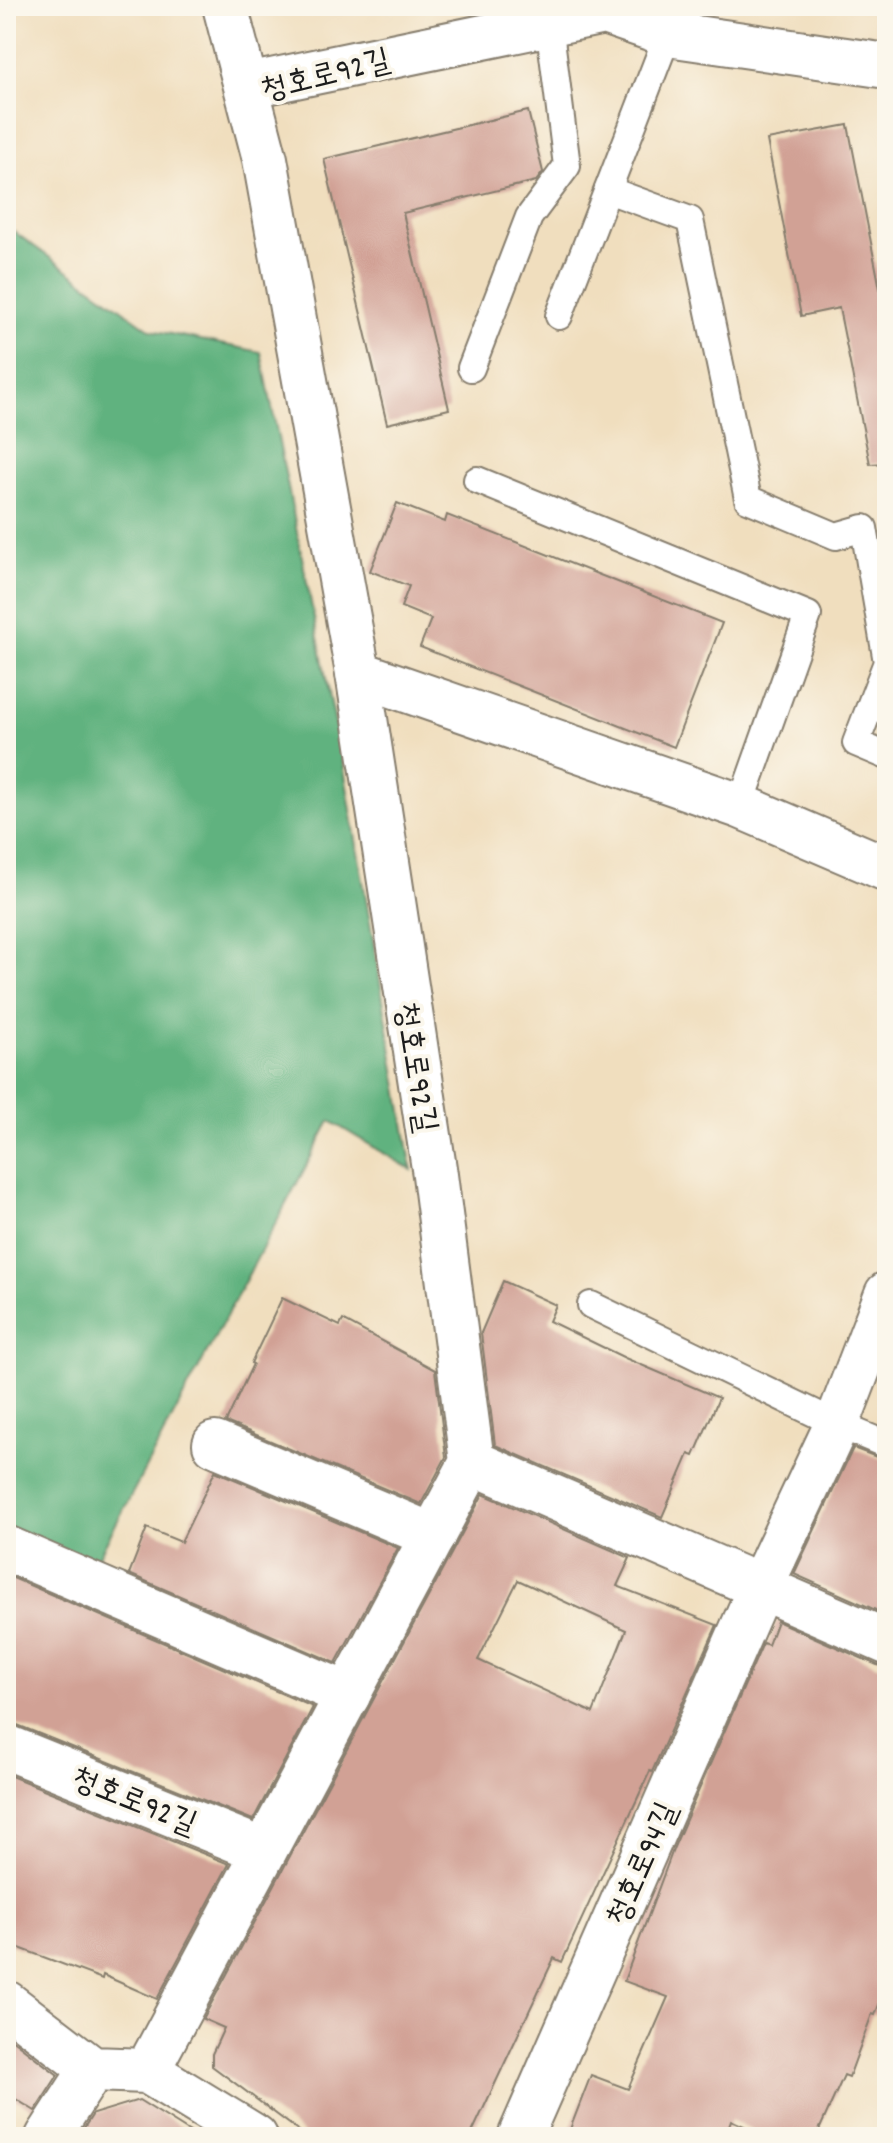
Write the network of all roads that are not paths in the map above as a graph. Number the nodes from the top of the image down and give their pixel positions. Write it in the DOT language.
graph roads {
  1 [pos="225,6"];
  2 [pos="603,9"];
  3 [pos="549,23"];
  4 [pos="668,34"];
  5 [pos="887,66"];
  6 [pos="247,86"];
  7 [pos="608,190"];
  8 [pos="559,316"];
  9 [pos="471,368"];
  10 [pos="477,480"];
  11 [pos="358,673"];
  12 [pos="887,756"];
  13 [pos="740,806"];
  14 [pos="887,869"];
  15 [pos="887,1294"];
  16 [pos="591,1305"];
  17 [pos="837,1424"];
  18 [pos="215,1444"];
  19 [pos="887,1445"];
  20 [pos="472,1462"];
  21 [pos="433,1536"];
  22 [pos="6,1548"];
  23 [pos="760,1588"];
  24 [pos="887,1642"];
  25 [pos="348,1695"];
  26 [pos="6,1747"];
  27 [pos="264,1851"];
  28 [pos="6,2003"];
  29 [pos="92,2069"];
  30 [pos="147,2071"];
  31 [pos="48,2137"];
  32 [pos="255,2137"];
  33 [pos="520,2137"];
  1 -- 6 [label="street"];
  2 -- 3 [label="street, 청호로92길"];
  2 -- 4 [label="street, 청호로92길"];
  3 -- 6 [label="street, 청호로92길"];
  3 -- 9 [label="lane"];
  4 -- 5 [label="street, 청호로92길"];
  4 -- 7 [label="lane"];
  6 -- 11 [label="street, 청호로92길"];
  7 -- 8 [label="lane"];
  7 -- 12 [label="lane"];
  10 -- 13 [label="lane"];
  11 -- 13 [label="street"];
  11 -- 20 [label="street, 청호로92길"];
  13 -- 14 [label="street"];
  15 -- 17 [label="street, 청호로94길"];
  16 -- 17 [label="lane"];
  17 -- 19 [label="lane"];
  17 -- 23 [label="street, 청호로94길"];
  18 -- 21 [label="street"];
  20 -- 21 [label="street"];
  20 -- 23 [label="street"];
  21 -- 25 [label="street"];
  22 -- 25 [label="street"];
  23 -- 24 [label="street"];
  23 -- 33 [label="street, 청호로94길"];
  25 -- 27 [label="street"];
  26 -- 27 [label="street, 청호로92길"];
  27 -- 30 [label="street"];
  28 -- 29 [label="street"];
  29 -- 30 [label="street"];
  29 -- 31 [label="street"];
  30 -- 32 [label="street"];
}
